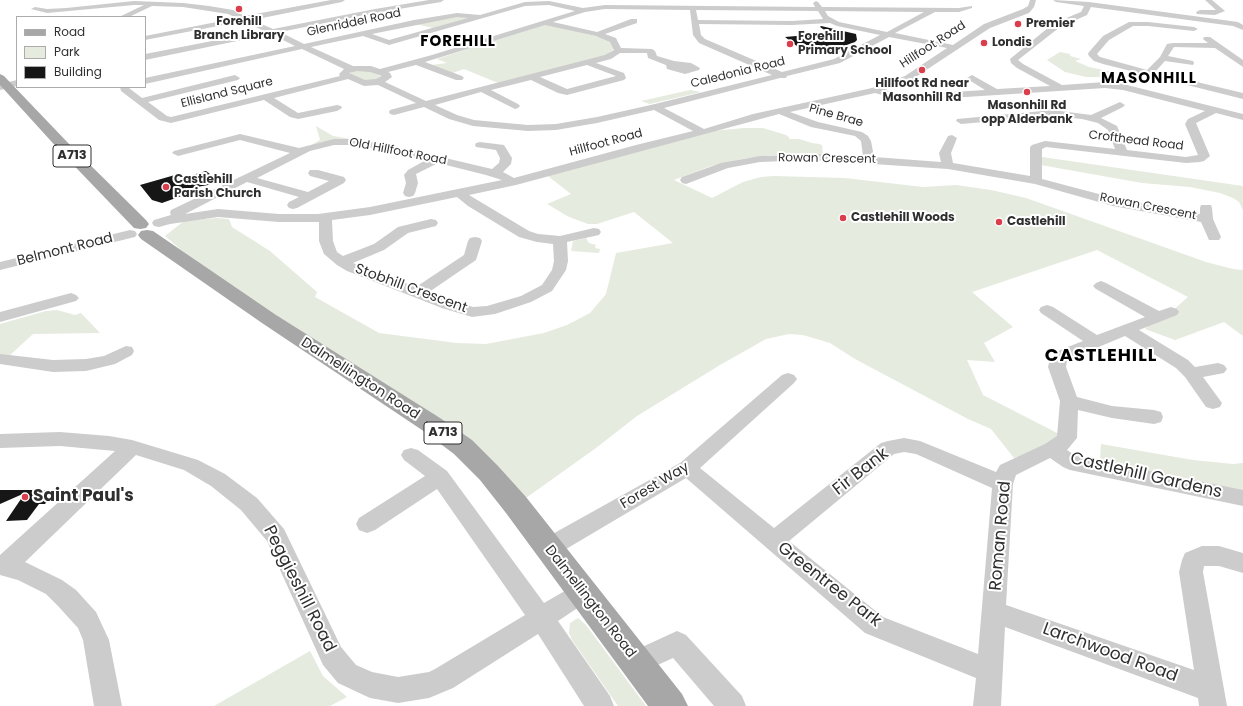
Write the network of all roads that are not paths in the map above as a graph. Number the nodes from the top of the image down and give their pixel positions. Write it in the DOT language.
graph roads {
  1 [pos="164,0"];
  2 [pos="308,0"];
  3 [pos="342,0"];
  4 [pos="441,0"];
  5 [pos="814,0"];
  6 [pos="1033,0"];
  7 [pos="1056,0"];
  8 [pos="1208,0"];
  9 [pos="45,3"];
  10 [pos="155,3"];
  11 [pos="501,3"];
  12 [pos="1111,3"];
  13 [pos="1089,4"];
  14 [pos="315,5"];
  15 [pos="517,6"];
  16 [pos="692,7"];
  17 [pos="970,7"];
  18 [pos="209,8"];
  19 [pos="819,8"];
  20 [pos="36,9"];
  21 [pos="902,9"];
  22 [pos="584,10"];
  23 [pos="934,10"];
  24 [pos="28,13"];
  25 [pos="183,13"];
  26 [pos="917,14"];
  27 [pos="125,16"];
  28 [pos="1182,16"];
  29 [pos="481,17"];
  30 [pos="245,19"];
  31 [pos="634,21"];
  32 [pos="830,21"];
  33 [pos="695,22"];
  34 [pos="545,23"];
  35 [pos="1243,28"];
  36 [pos="1194,29"];
  37 [pos="149,30"];
  38 [pos="185,30"];
  39 [pos="271,31"];
  40 [pos="363,33"];
  41 [pos="598,34"];
  42 [pos="889,35"];
  43 [pos="417,36"];
  44 [pos="146,38"];
  45 [pos="432,40"];
  46 [pos="448,44"];
  47 [pos="303,46"];
  48 [pos="1216,46"];
  49 [pos="953,47"];
  50 [pos="463,48"];
  51 [pos="618,50"];
  52 [pos="146,57"];
  53 [pos="1163,58"];
  54 [pos="418,62"];
  55 [pos="588,62"];
  56 [pos="1190,63"];
  57 [pos="673,64"];
  58 [pos="1243,64"];
  59 [pos="214,65"];
  60 [pos="349,73"];
  61 [pos="1149,73"];
  62 [pos="531,76"];
  63 [pos="783,76"];
  64 [pos="379,77"];
  65 [pos="459,78"];
  66 [pos="972,78"];
  67 [pos="146,81"];
  68 [pos="6,83"];
  69 [pos="124,88"];
  70 [pos="1061,88"];
  71 [pos="482,89"];
  72 [pos="875,90"];
  73 [pos="1000,92"];
  74 [pos="265,96"];
  75 [pos="1243,96"];
  76 [pos="1017,99"];
  77 [pos="140,101"];
  78 [pos="424,103"];
  79 [pos="1120,105"];
  80 [pos="515,106"];
  81 [pos="1243,106"];
  82 [pos="654,107"];
  83 [pos="1030,107"];
  84 [pos="338,108"];
  85 [pos="1214,110"];
  86 [pos="779,111"];
  87 [pos="393,112"];
  88 [pos="1229,113"];
  89 [pos="565,114"];
  90 [pos="1042,114"];
  91 [pos="1243,117"];
  92 [pos="1093,118"];
  93 [pos="961,120"];
  94 [pos="575,124"];
  95 [pos="702,132"];
  96 [pos="952,138"];
  97 [pos="480,145"];
  98 [pos="300,152"];
  99 [pos="1122,152"];
  100 [pos="178,153"];
  101 [pos="437,159"];
  102 [pos="869,160"];
  103 [pos="948,166"];
  104 [pos="495,173"];
  105 [pos="314,174"];
  106 [pos="245,178"];
  107 [pos="686,180"];
  108 [pos="1036,181"];
  109 [pos="512,182"];
  110 [pos="407,188"];
  111 [pos="461,194"];
  112 [pos="309,196"];
  113 [pos="293,205"];
  114 [pos="176,213"];
  115 [pos="325,217"];
  116 [pos="431,224"];
  117 [pos="144,229"];
  118 [pos="594,232"];
  119 [pos="1214,237"];
  120 [pos="560,240"];
  121 [pos="475,241"];
  122 [pos="342,262"];
  123 [pos="0,266"];
  124 [pos="1101,286"];
  125 [pos="418,293"];
  126 [pos="71,298"];
  127 [pos="1047,310"];
  128 [pos="0,317"];
  129 [pos="1127,330"];
  130 [pos="1096,342"];
  131 [pos="126,351"];
  132 [pos="0,359"];
  133 [pos="1218,369"];
  134 [pos="1191,373"];
  135 [pos="788,379"];
  136 [pos="1069,402"];
  137 [pos="1213,403"];
  138 [pos="1154,417"];
  139 [pos="0,441"];
  140 [pos="132,447"];
  141 [pos="1052,448"];
  142 [pos="411,455"];
  143 [pos="687,468"];
  144 [pos="440,477"];
  145 [pos="1003,484"];
  146 [pos="1243,498"];
  147 [pos="367,524"];
  148 [pos="773,541"];
  149 [pos="548,548"];
  150 [pos="1243,562"];
  151 [pos="2,565"];
  152 [pos="583,592"];
  153 [pos="994,612"];
  154 [pos="541,618"];
  155 [pos="638,662"];
  156 [pos="990,671"];
  157 [pos="1212,698"];
  158 [pos="108,706"];
  159 [pos="600,706"];
  160 [pos="670,706"];
  161 [pos="732,706"];
  162 [pos="987,706"];
  1 -- 10 [label="street"];
  2 -- 14 [label="street"];
  3 -- 14 [label="street"];
  4 -- 39 [label="street"];
  5 -- 19 [label="street"];
  6 -- 49 [label="street, Hillfoot Road"];
  7 -- 13 [label="street"];
  8 -- 12 [label="street"];
  9 -- 20 [label="street"];
  10 -- 18 [label="street"];
  10 -- 20 [label="street"];
  10 -- 27 [label="street"];
  11 -- 15 [label="street"];
  12 -- 13 [label="street"];
  12 -- 28 [label="street"];
  13 -- 70 [label="street"];
  14 -- 30 [label="street"];
  15 -- 22 [label="street"];
  15 -- 29 [label="street"];
  16 -- 19 [label="street"];
  16 -- 22 [label="street"];
  16 -- 33 [label="street"];
  17 -- 23 [label="street"];
  18 -- 25 [label="street"];
  18 -- 30 [label="street"];
  19 -- 21 [label="street"];
  19 -- 32 [label="street"];
  20 -- 24 [label="street"];
  21 -- 23 [label="street"];
  21 -- 26 [label="street"];
  22 -- 34 [label="street"];
  23 -- 26 [label="street, Caledonia Road"];
  26 -- 42 [label="street, Caledonia Road"];
  28 -- 35 [label="street"];
  28 -- 36 [label="street"];
  29 -- 40 [label="street, Glenriddel Road"];
  29 -- 43 [label="street"];
  30 -- 38 [label="street"];
  30 -- 39 [label="street"];
  31 -- 41 [label="street"];
  32 -- 33 [label="street"];
  32 -- 42 [label="street"];
  33 -- 63 [label="street"];
  34 -- 41 [label="street"];
  34 -- 50 [label="street"];
  36 -- 48 [label="street"];
  36 -- 61 [label="street"];
  37 -- 38 [label="street"];
  38 -- 44 [label="street"];
  39 -- 47 [label="street"];
  39 -- 52 [label="street"];
  40 -- 43 [label="street"];
  40 -- 47 [label="street, Glenriddel Road"];
  41 -- 51 [label="street"];
  42 -- 49 [label="street"];
  42 -- 63 [label="street, Caledonia Road"];
  43 -- 45 [label="street"];
  46 -- 50 [label="street"];
  47 -- 59 [label="street"];
  47 -- 60 [label="street"];
  48 -- 53 [label="street"];
  48 -- 58 [label="street"];
  49 -- 72 [label="street, Hillfoot Road"];
  50 -- 54 [label="street"];
  51 -- 55 [label="street"];
  51 -- 57 [label="street"];
  53 -- 56 [label="street"];
  53 -- 61 [label="street"];
  54 -- 64 [label="street"];
  54 -- 65 [label="street"];
  55 -- 62 [label="street"];
  55 -- 62 [label="street"];
  59 -- 67 [label="street"];
  59 -- 77 [label="street"];
  60 -- 64 [label="street"];
  60 -- 64 [label="street"];
  60 -- 74 [label="street, Ellisland Square"];
  61 -- 75 [label="street"];
  62 -- 71 [label="street"];
  63 -- 82 [label="street, Caledonia Road"];
  64 -- 78 [label="street, Caledonia Road"];
  66 -- 73 [label="street"];
  68 -- 117 [label="main road, A713"];
  69 -- 77 [label="street, Ellisland Square"];
  70 -- 73 [label="street"];
  70 -- 85 [label="street"];
  71 -- 78 [label="street"];
  71 -- 80 [label="street"];
  72 -- 73 [label="street"];
  72 -- 86 [label="street, Hillfoot Road"];
  73 -- 76 [label="street"];
  74 -- 77 [label="street, Ellisland Square"];
  74 -- 84 [label="street"];
  78 -- 87 [label="street"];
  78 -- 94 [label="street, Caledonia Road"];
  79 -- 92 [label="street"];
  81 -- 88 [label="street"];
  82 -- 94 [label="street, Caledonia Road"];
  82 -- 95 [label="street"];
  83 -- 90 [label="street"];
  85 -- 88 [label="street"];
  85 -- 99 [label="street, Crofthead Road"];
  86 -- 95 [label="street, Hillfoot Road"];
  86 -- 102 [label="street, Pine Brae"];
  88 -- 91 [label="street"];
  89 -- 94 [label="street"];
  90 -- 92 [label="street"];
  90 -- 93 [label="street"];
  92 -- 99 [label="street"];
  95 -- 109 [label="street, Hillfoot Road"];
  96 -- 103 [label="street"];
  97 -- 104 [label="street"];
  98 -- 100 [label="street"];
  98 -- 101 [label="street, Old Hillfoot Road"];
  98 -- 106 [label="street, Old Hillfoot Road"];
  99 -- 108 [label="street, Crofthead Road"];
  101 -- 104 [label="street, Old Hillfoot Road"];
  101 -- 110 [label="street"];
  102 -- 103 [label="street, Rowan Crescent"];
  102 -- 107 [label="street, Rowan Crescent"];
  103 -- 108 [label="street, Rowan Crescent"];
  104 -- 109 [label="street, Old Hillfoot Road"];
  105 -- 112 [label="street"];
  106 -- 112 [label="street"];
  106 -- 114 [label="street, Old Hillfoot Road"];
  108 -- 119 [label="street, Rowan Crescent"];
  109 -- 111 [label="street, Hillfoot Road"];
  111 -- 115 [label="street, Hillfoot Road"];
  111 -- 120 [label="street"];
  112 -- 113 [label="street"];
  115 -- 117 [label="street, Hillfoot Road"];
  115 -- 122 [label="street, Stobhill Crescent"];
  116 -- 122 [label="street"];
  117 -- 123 [label="street, Belmont Road"];
  117 -- 149 [label="main road, Dalmellington Road / A713"];
  118 -- 120 [label="street"];
  120 -- 125 [label="street, Stobhill Crescent"];
  121 -- 125 [label="street"];
  122 -- 125 [label="street, Stobhill Crescent"];
  124 -- 129 [label="street, Roman Road"];
  126 -- 128 [label="street"];
  127 -- 130 [label="street"];
  129 -- 130 [label="street, Roman Road"];
  129 -- 134 [label="street"];
  130 -- 136 [label="street, Roman Road"];
  131 -- 132 [label="street"];
  133 -- 134 [label="street"];
  134 -- 137 [label="street"];
  135 -- 143 [label="street, Forest Way"];
  136 -- 138 [label="street"];
  136 -- 141 [label="street, Roman Road"];
  139 -- 140 [label="street, Peggieshill Road"];
  140 -- 151 [label="street"];
  140 -- 154 [label="street, Peggieshill Road"];
  141 -- 145 [label="street, Roman Road"];
  141 -- 146 [label="street, Castlehill Gardens"];
  142 -- 144 [label="street"];
  143 -- 148 [label="street, Greentree Park"];
  143 -- 149 [label="street, Forest Way"];
  144 -- 147 [label="street"];
  144 -- 154 [label="street"];
  145 -- 148 [label="street, Fir Bank"];
  145 -- 153 [label="street, Roman Road"];
  148 -- 156 [label="street, Greentree Park"];
  149 -- 152 [label="main road, Dalmellington Road / A713"];
  150 -- 157 [label="street"];
  151 -- 158 [label="street"];
  152 -- 154 [label="street, Peggieshill Road"];
  152 -- 155 [label="main road, Dalmellington Road / A713"];
  153 -- 156 [label="street, Roman Road"];
  153 -- 157 [label="street, Larchwood Road"];
  154 -- 159 [label="street"];
  155 -- 160 [label="main road, Dalmellington Road / A713"];
  155 -- 161 [label="street, Dalmellington Road"];
  156 -- 162 [label="street, Roman Road"];
}
